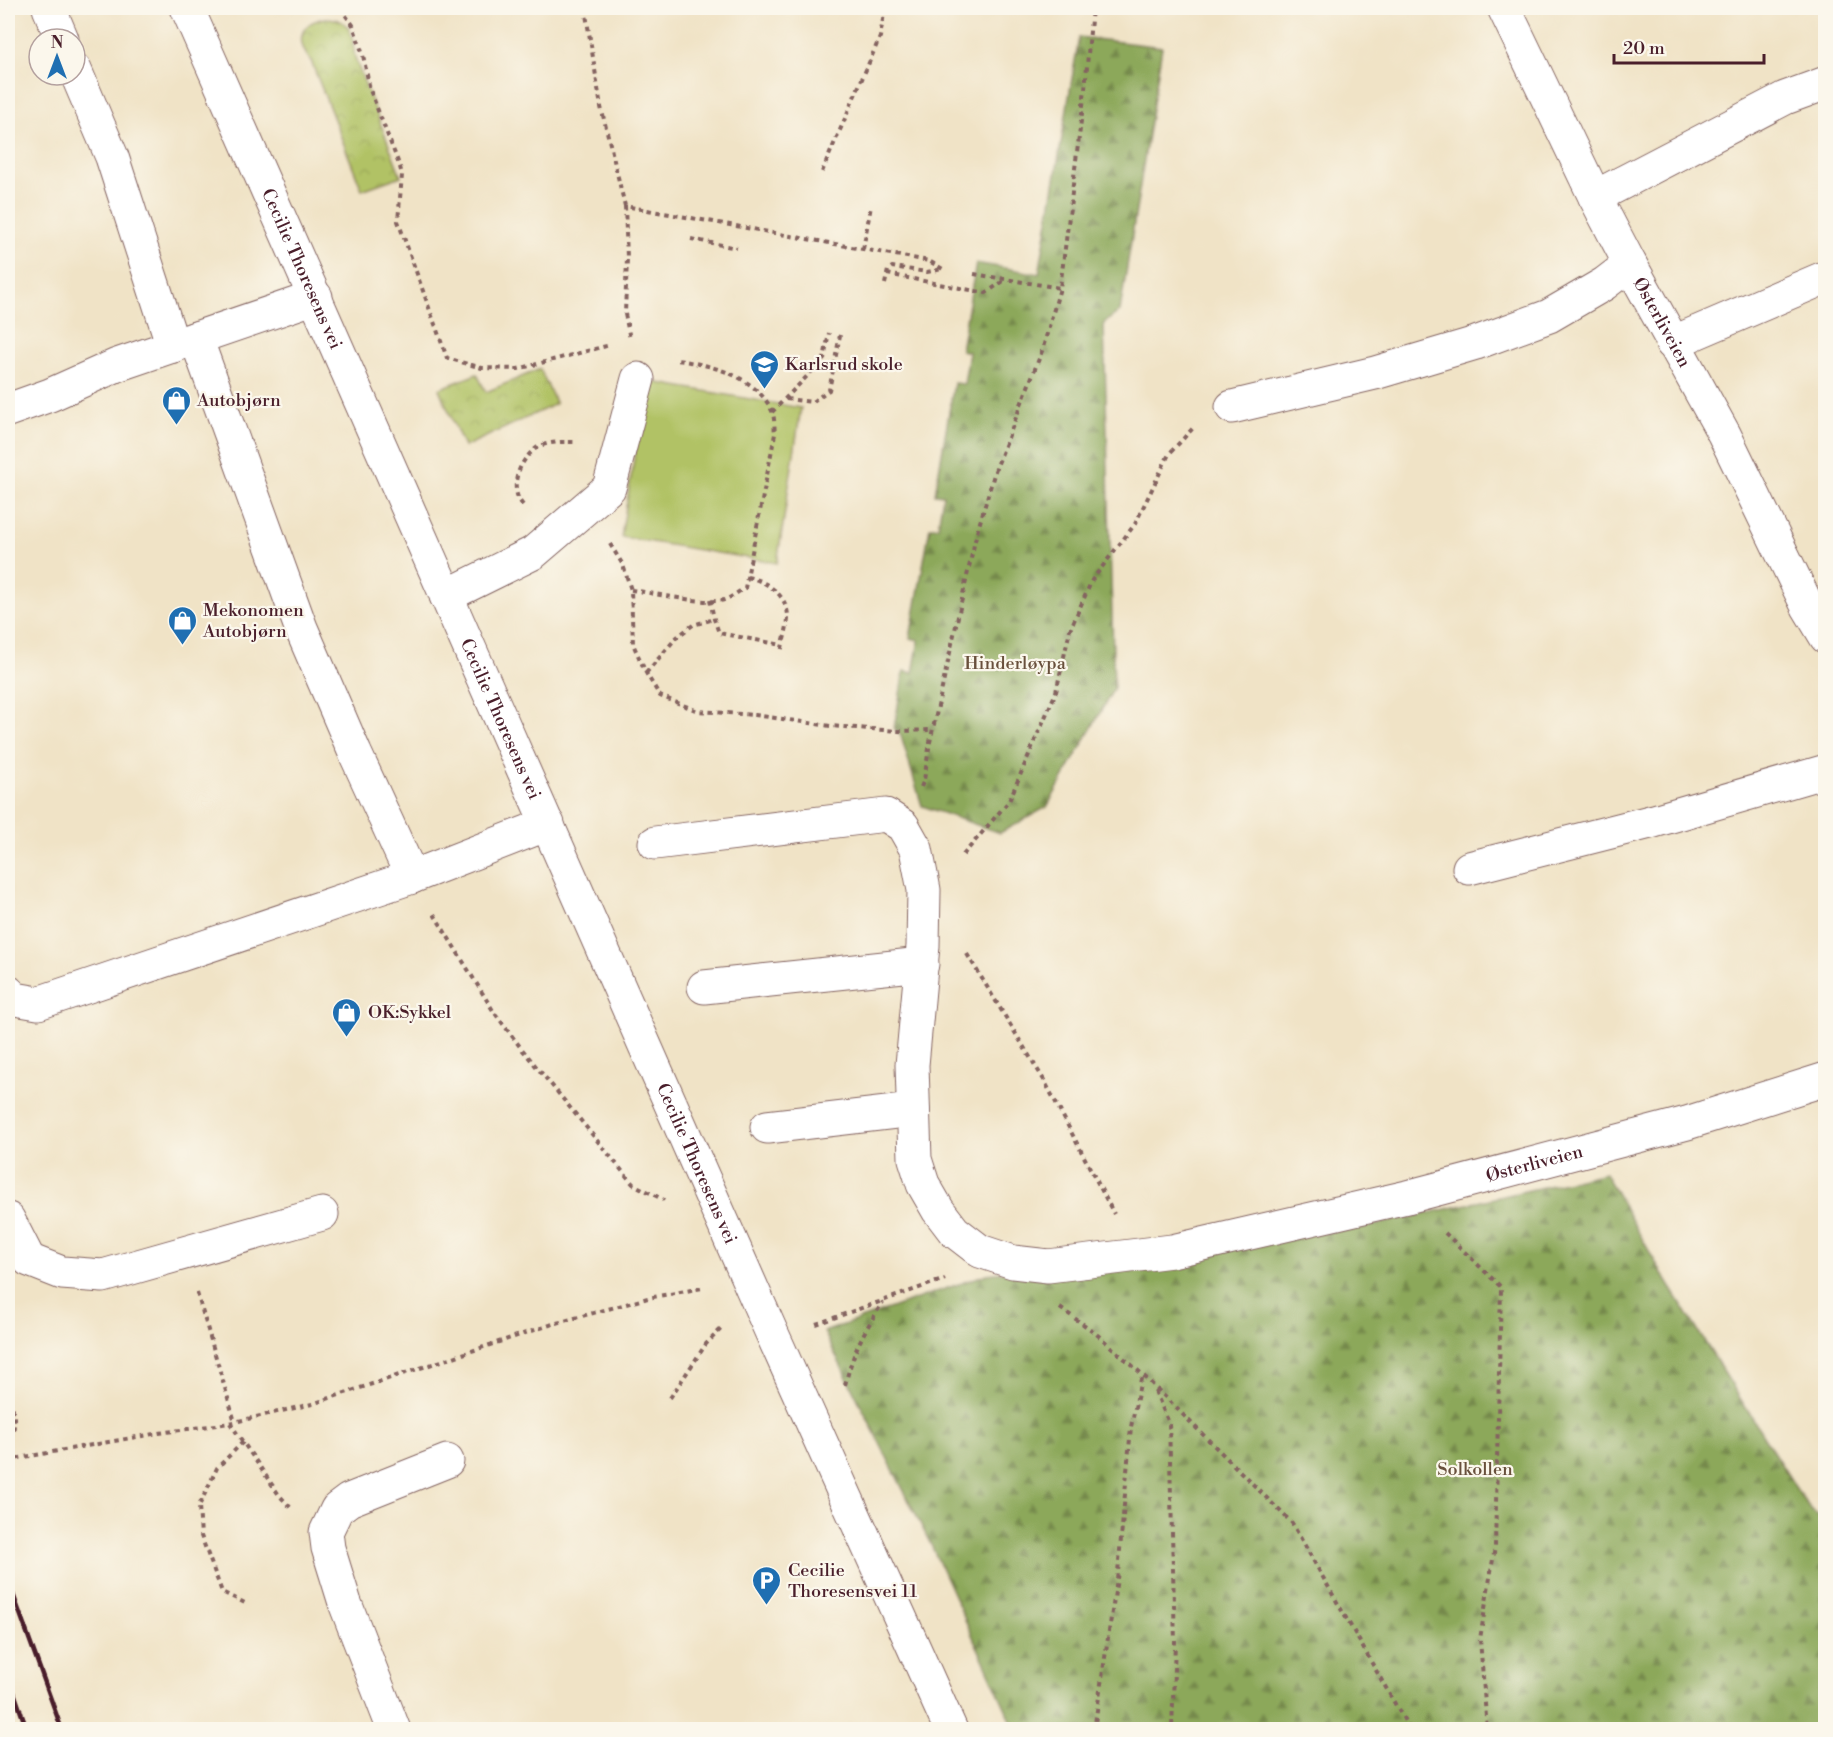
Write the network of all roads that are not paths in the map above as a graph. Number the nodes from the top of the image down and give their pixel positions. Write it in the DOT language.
graph roads {
  1 [pos="49,8"];
  2 [pos="187,8"];
  3 [pos="1504,8"];
  4 [pos="57,27"];
  5 [pos="1826,83"];
  6 [pos="82,87"];
  7 [pos="1595,197"];
  8 [pos="1630,264"];
  9 [pos="1826,277"];
  10 [pos="316,297"];
  11 [pos="184,342"];
  12 [pos="1672,343"];
  13 [pos="638,378"];
  14 [pos="1232,407"];
  15 [pos="8,410"];
  16 [pos="446,596"];
  17 [pos="1826,637"];
  18 [pos="1826,771"];
  19 [pos="548,824"];
  20 [pos="655,843"];
  21 [pos="1469,868"];
  22 [pos="412,877"];
  23 [pos="921,964"];
  24 [pos="704,987"];
  25 [pos="10,999"];
  26 [pos="1826,1079"];
  27 [pos="913,1110"];
  28 [pos="767,1127"];
  29 [pos="322,1214"];
  30 [pos="8,1219"];
  31 [pos="447,1461"];
  32 [pos="394,1730"];
  33 [pos="951,1730"];
  1 -- 4 [label="street"];
  2 -- 10 [label="street, Cecilie Thoresens vei"];
  3 -- 7 [label="street, Østerliveien"];
  5 -- 7 [label="street"];
  6 -- 11 [label="street"];
  7 -- 8 [label="street, Østerliveien"];
  8 -- 12 [label="street, Østerliveien"];
  8 -- 14 [label="street"];
  9 -- 12 [label="street"];
  10 -- 11 [label="street"];
  10 -- 16 [label="street, Cecilie Thoresens vei"];
  11 -- 15 [label="street"];
  11 -- 22 [label="street"];
  12 -- 17 [label="street, Østerliveien"];
  13 -- 16 [label="street"];
  16 -- 19 [label="street, Cecilie Thoresens vei"];
  18 -- 21 [label="street"];
  19 -- 22 [label="street"];
  19 -- 33 [label="street, Cecilie Thoresens vei"];
  20 -- 23 [label="street, Østerliveien"];
  22 -- 25 [label="street"];
  23 -- 24 [label="street"];
  23 -- 27 [label="street, Østerliveien"];
  26 -- 27 [label="street, Østerliveien"];
  27 -- 28 [label="street"];
  29 -- 30 [label="street"];
  31 -- 32 [label="street"];
}
